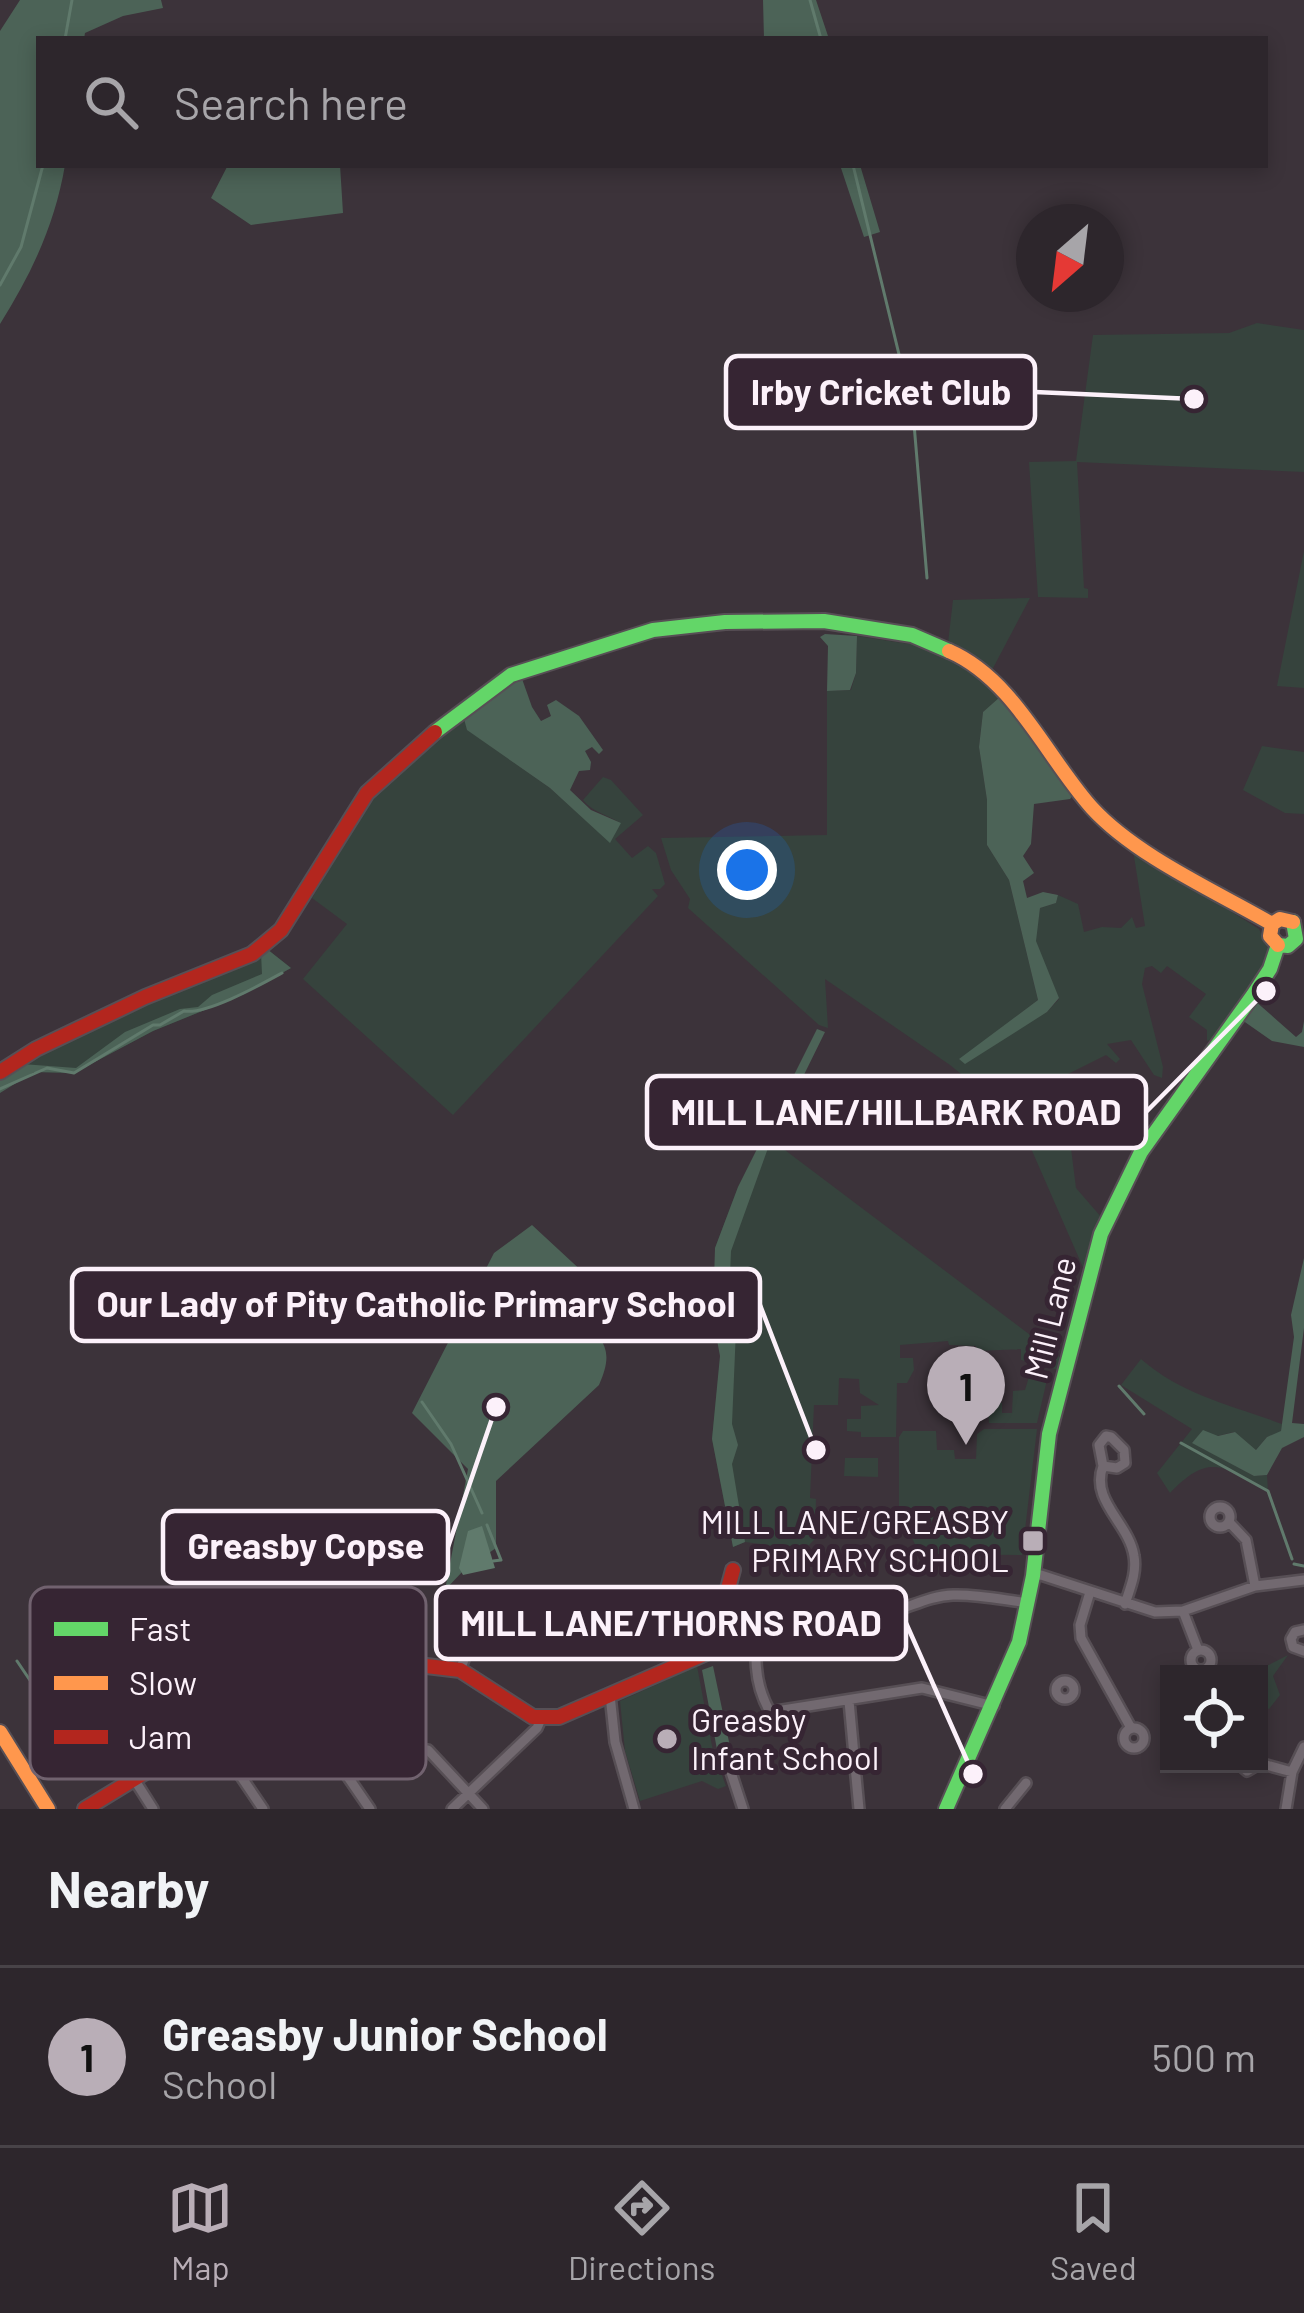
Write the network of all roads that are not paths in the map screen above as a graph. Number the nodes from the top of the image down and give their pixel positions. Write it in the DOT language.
graph roads {
  1 [pos="1298,918"];
  2 [pos="1272,924"];
  3 [pos="1300,942"];
  4 [pos="1278,945"];
  5 [pos="0,1072"];
  6 [pos="1103,1466"];
  7 [pos="1229,1522"];
  8 [pos="734,1570"];
  9 [pos="1033,1576"];
  10 [pos="1304,1580"];
  11 [pos="1255,1586"];
  12 [pos="1090,1592"];
  13 [pos="836,1600"];
  14 [pos="1029,1603"];
  15 [pos="1125,1604"];
  16 [pos="846,1608"];
  17 [pos="1183,1611"];
  18 [pos="482,1616"];
  19 [pos="1304,1618"];
  20 [pos="785,1623"];
  21 [pos="835,1623"];
  22 [pos="1304,1630"];
  23 [pos="1198,1650"];
  24 [pos="1304,1651"];
  25 [pos="426,1666"];
  26 [pos="1086,1668"];
  27 [pos="460,1670"];
  28 [pos="1070,1682"];
  29 [pos="610,1695"];
  30 [pos="849,1701"];
  31 [pos="994,1706"];
  32 [pos="541,1718"];
  33 [pos="1131,1728"];
  34 [pos="0,1732"];
  35 [pos="1304,1747"];
  36 [pos="428,1750"];
  37 [pos="735,1762"];
  38 [pos="1268,1765"];
  39 [pos="1292,1772"];
  40 [pos="132,1779"];
  41 [pos="135,1779"];
  42 [pos="243,1779"];
  43 [pos="349,1779"];
  44 [pos="1026,1783"];
  45 [pos="467,1795"];
  46 [pos="48,1809"];
  47 [pos="85,1809"];
  48 [pos="153,1809"];
  49 [pos="263,1809"];
  50 [pos="370,1809"];
  51 [pos="452,1809"];
  52 [pos="483,1809"];
  53 [pos="634,1809"];
  54 [pos="743,1809"];
  55 [pos="859,1809"];
  56 [pos="946,1809"];
  57 [pos="1005,1809"];
  58 [pos="1286,1809"];
  1 -- 2 [label="street"];
  1 -- 3 [label="street"];
  2 -- 4 [label="street"];
  2 -- 5 [label="street"];
  3 -- 4 [label="street"];
  4 -- 9 [label="street, Mill Lane"];
  6 -- 15 [label="street"];
  7 -- 11 [label="street"];
  8 -- 29 [label="street"];
  9 -- 12 [label="street"];
  9 -- 14 [label="street, Mill Lane"];
  10 -- 11 [label="street"];
  11 -- 17 [label="street"];
  12 -- 15 [label="street"];
  12 -- 26 [label="street"];
  13 -- 16 [label="street"];
  14 -- 16 [label="street"];
  14 -- 31 [label="street, Mill Lane"];
  15 -- 17 [label="street"];
  16 -- 21 [label="street"];
  17 -- 23 [label="street"];
  18 -- 27 [label="street"];
  19 -- 22 [label="street"];
  20 -- 30 [label="street"];
  22 -- 24 [label="street"];
  25 -- 27 [label="street"];
  26 -- 28 [label="street"];
  26 -- 33 [label="street"];
  27 -- 32 [label="street"];
  29 -- 32 [label="street"];
  29 -- 53 [label="street"];
  30 -- 31 [label="street"];
  30 -- 55 [label="street"];
  31 -- 56 [label="street, Mill Lane"];
  32 -- 45 [label="street"];
  34 -- 46 [label="street"];
  35 -- 39 [label="street"];
  36 -- 45 [label="street"];
  37 -- 54 [label="street"];
  38 -- 39 [label="street"];
  39 -- 58 [label="street"];
  40 -- 47 [label="street"];
  41 -- 48 [label="street"];
  42 -- 49 [label="street"];
  43 -- 50 [label="street"];
  44 -- 57 [label="street"];
  45 -- 51 [label="street"];
  45 -- 52 [label="street"];
}
